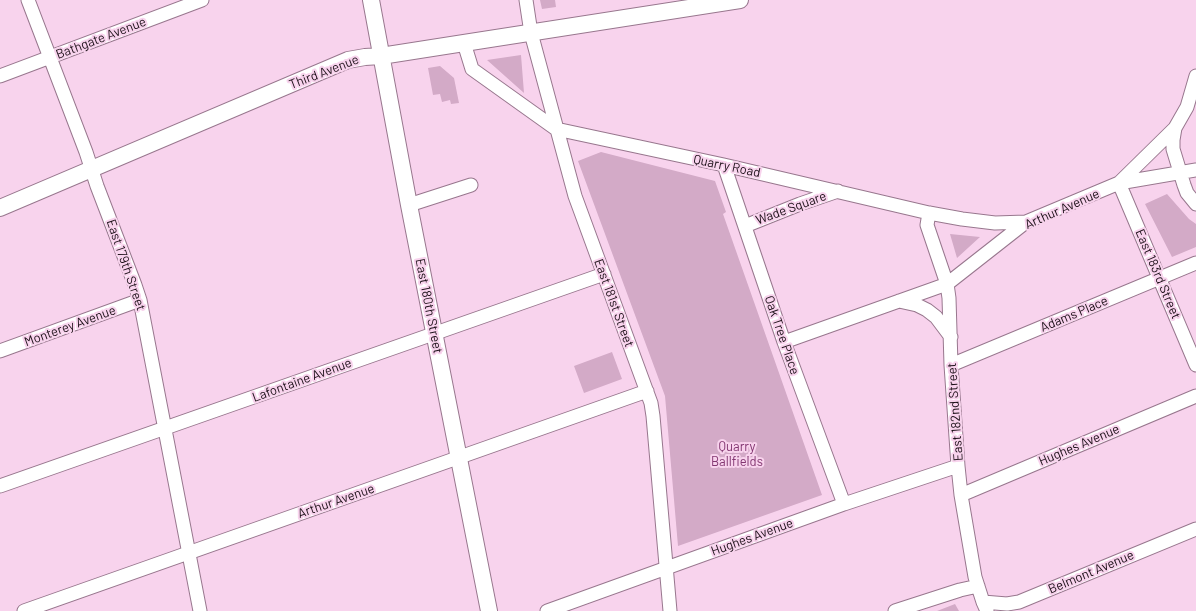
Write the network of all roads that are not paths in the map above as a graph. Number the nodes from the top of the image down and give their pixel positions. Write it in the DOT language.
graph roads {
  1 [pos="28,0"];
  2 [pos="202,0"];
  3 [pos="371,0"];
  4 [pos="526,0"];
  5 [pos="740,0"];
  6 [pos="531,33"];
  7 [pos="464,43"];
  8 [pos="381,56"];
  9 [pos="51,57"];
  10 [pos="0,76"];
  11 [pos="1196,76"];
  12 [pos="1176,128"];
  13 [pos="556,129"];
  14 [pos="724,165"];
  15 [pos="92,169"];
  16 [pos="1196,170"];
  17 [pos="1181,173"];
  18 [pos="1119,183"];
  19 [pos="471,185"];
  20 [pos="838,191"];
  21 [pos="1196,204"];
  22 [pos="409,205"];
  23 [pos="0,208"];
  24 [pos="929,213"];
  25 [pos="1026,222"];
  26 [pos="745,226"];
  27 [pos="1196,263"];
  28 [pos="604,274"];
  29 [pos="1160,278"];
  30 [pos="947,284"];
  31 [pos="140,300"];
  32 [pos="899,301"];
  33 [pos="435,334"];
  34 [pos="951,337"];
  35 [pos="784,342"];
  36 [pos="0,351"];
  37 [pos="951,365"];
  38 [pos="1196,365"];
  39 [pos="647,391"];
  40 [pos="1196,396"];
  41 [pos="165,428"];
  42 [pos="459,458"];
  43 [pos="958,466"];
  44 [pos="0,486"];
  45 [pos="961,495"];
  46 [pos="844,504"];
  47 [pos="1196,528"];
  48 [pos="189,552"];
  49 [pos="666,568"];
  50 [pos="978,586"];
  51 [pos="985,607"];
  52 [pos="24,611"];
  53 [pos="200,611"];
  54 [pos="489,611"];
  55 [pos="546,611"];
  56 [pos="670,611"];
  57 [pos="895,611"];
  1 -- 9 [label="street, East 179th Street"];
  2 -- 9 [label="street, Bathgate Avenue"];
  3 -- 8 [label="main road, East 180th Street"];
  4 -- 6 [label="street, East 181st Street"];
  5 -- 6 [label="main road, Third Avenue"];
  6 -- 7 [label="main road, Third Avenue"];
  6 -- 13 [label="street, East 181st Street"];
  7 -- 8 [label="main road, Third Avenue"];
  7 -- 13 [label="street, Quarry Road"];
  8 -- 15 [label="main road, Third Avenue"];
  8 -- 22 [label="main road, East 180th Street"];
  9 -- 10 [label="street, Bathgate Avenue"];
  9 -- 15 [label="street, East 179th Street"];
  11 -- 12 [label="street"];
  12 -- 17 [label="street"];
  12 -- 18 [label="street"];
  13 -- 14 [label="street, Quarry Road"];
  13 -- 28 [label="street, East 181st Street"];
  14 -- 20 [label="street, Quarry Road"];
  14 -- 26 [label="street, Oak Tree Place"];
  15 -- 23 [label="main road, Third Avenue"];
  15 -- 31 [label="street, East 179th Street"];
  16 -- 17 [label="street, Arthur Avenue"];
  17 -- 18 [label="street, Arthur Avenue"];
  17 -- 21 [label="street"];
  18 -- 25 [label="street, Arthur Avenue"];
  18 -- 29 [label="street, East 183rd Street"];
  19 -- 22 [label="street"];
  20 -- 24 [label="street, Quarry Road"];
  20 -- 26 [label="street, Wade Square"];
  22 -- 33 [label="main road, East 180th Street"];
  24 -- 25 [label="street, Quarry Road"];
  24 -- 30 [label="street, East 182nd Street"];
  25 -- 30 [label="street, Arthur Avenue"];
  26 -- 35 [label="street, Oak Tree Place"];
  27 -- 29 [label="street, Adams Place"];
  28 -- 33 [label="street, Lafontaine Avenue"];
  28 -- 39 [label="street, East 181st Street"];
  29 -- 37 [label="street, Adams Place"];
  29 -- 38 [label="street, East 183rd Street"];
  30 -- 32 [label="street, Arthur Avenue"];
  30 -- 34 [label="street, East 182nd Street"];
  31 -- 36 [label="street, Monterey Avenue"];
  31 -- 41 [label="street, East 179th Street"];
  32 -- 34 [label="street"];
  32 -- 35 [label="street, Arthur Avenue"];
  33 -- 41 [label="street, Lafontaine Avenue"];
  33 -- 42 [label="main road, East 180th Street"];
  34 -- 37 [label="street, East 182nd Street"];
  35 -- 46 [label="street, Oak Tree Place"];
  37 -- 43 [label="street, East 182nd Street"];
  39 -- 42 [label="street, Arthur Avenue"];
  39 -- 49 [label="street, East 181st Street"];
  40 -- 45 [label="street, Hughes Avenue"];
  41 -- 44 [label="street, Lafontaine Avenue"];
  41 -- 48 [label="street, East 179th Street"];
  42 -- 48 [label="street, Arthur Avenue"];
  42 -- 54 [label="main road, East 180th Street"];
  43 -- 45 [label="street, East 182nd Street"];
  43 -- 46 [label="street, Hughes Avenue"];
  45 -- 50 [label="street, East 182nd Street"];
  46 -- 49 [label="street, Hughes Avenue"];
  47 -- 51 [label="street, Belmont Avenue"];
  48 -- 52 [label="street, Arthur Avenue"];
  48 -- 53 [label="street, East 179th Street"];
  49 -- 55 [label="street, Hughes Avenue"];
  49 -- 56 [label="street, East 181st Street"];
  50 -- 51 [label="street, East 182nd Street"];
  50 -- 57 [label="street"];
}
